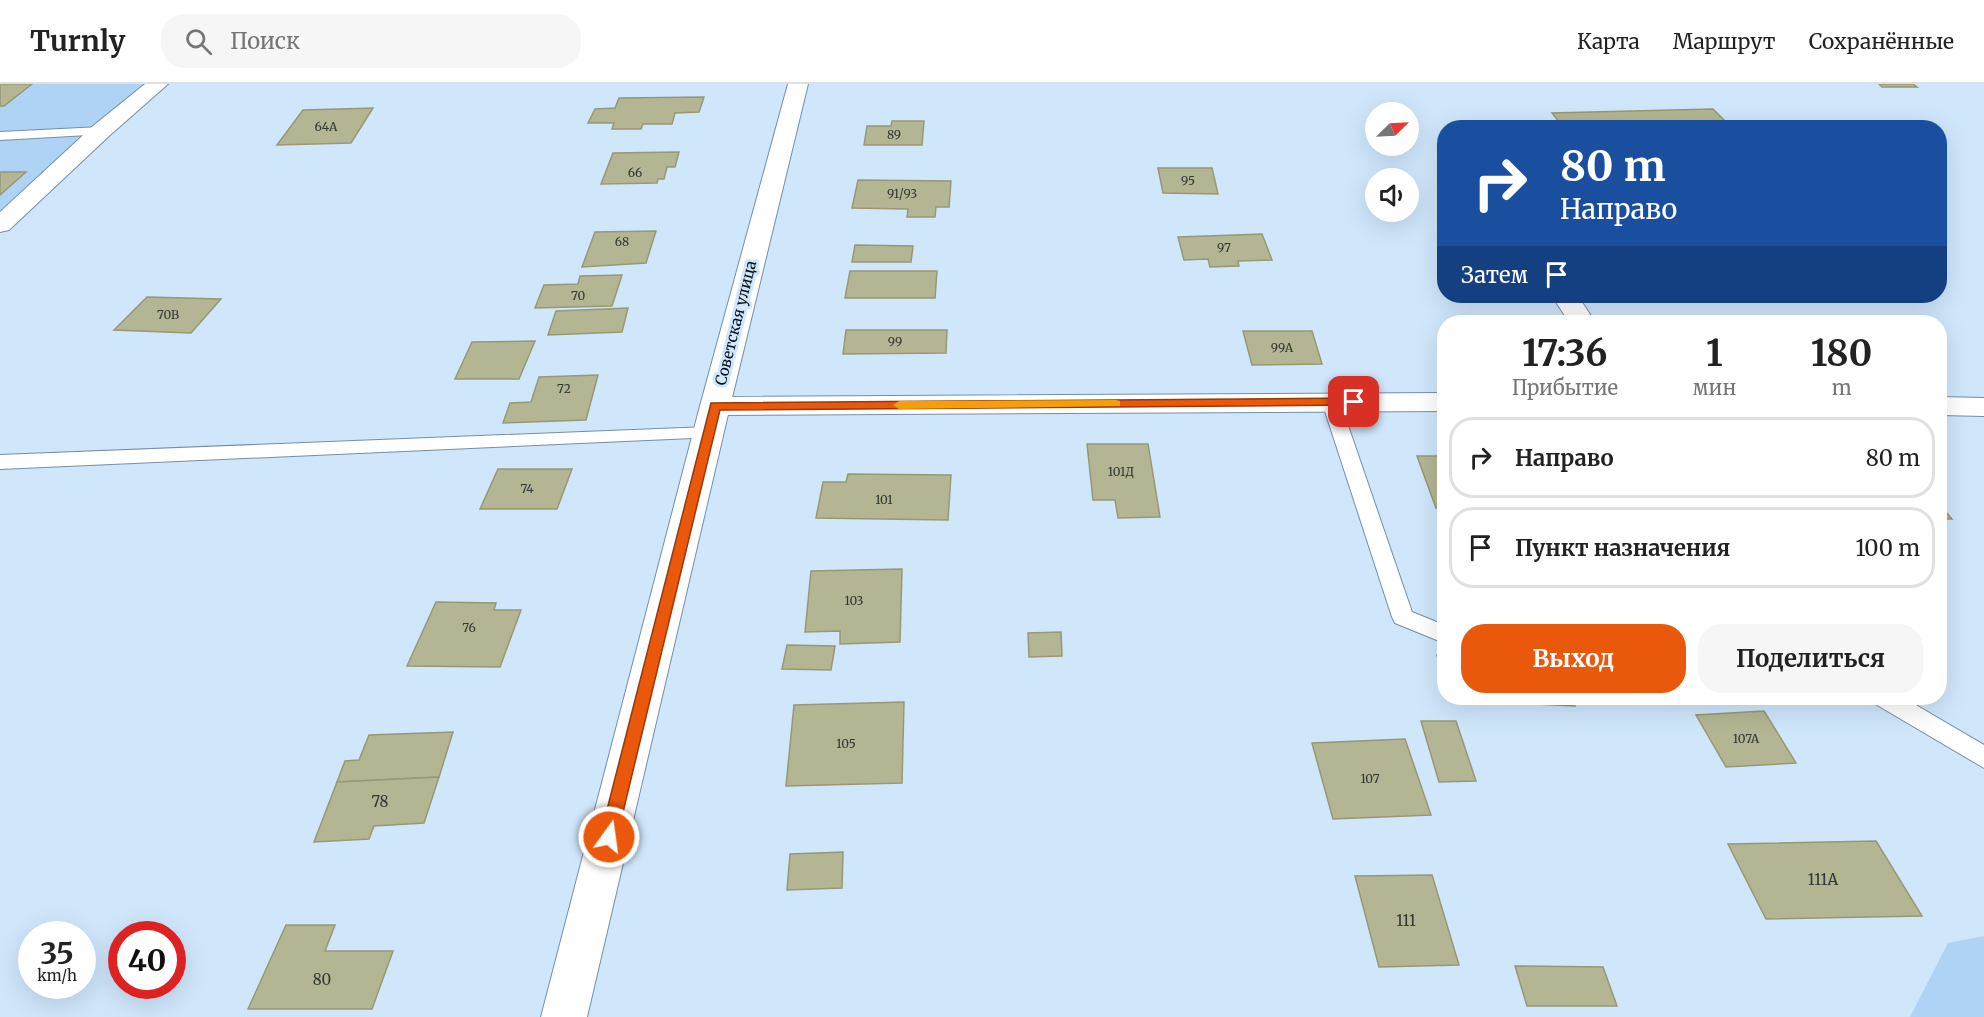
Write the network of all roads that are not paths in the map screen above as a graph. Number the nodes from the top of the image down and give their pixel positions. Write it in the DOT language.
graph roads {
  1 [pos="158,84"];
  2 [pos="798,84"];
  3 [pos="101,131"];
  4 [pos="0,136"];
  5 [pos="0,225"];
  6 [pos="1331,402"];
  7 [pos="1437,402"];
  8 [pos="1947,406"];
  9 [pos="1984,407"];
  10 [pos="712,420"];
  11 [pos="0,462"];
  12 [pos="1437,631"];
  13 [pos="1897,705"];
  14 [pos="1984,758"];
  15 [pos="564,1017"];
  1 -- 3 [label="street"];
  2 -- 10 [label="street, Советская улица"];
  3 -- 4 [label="lane"];
  3 -- 5 [label="street"];
  6 -- 7 [label="street"];
  6 -- 10 [label="street"];
  6 -- 12 [label="lane"];
  8 -- 9 [label="street"];
  10 -- 11 [label="lane"];
  10 -- 15 [label="street, Советская улица"];
  13 -- 14 [label="lane"];
}
